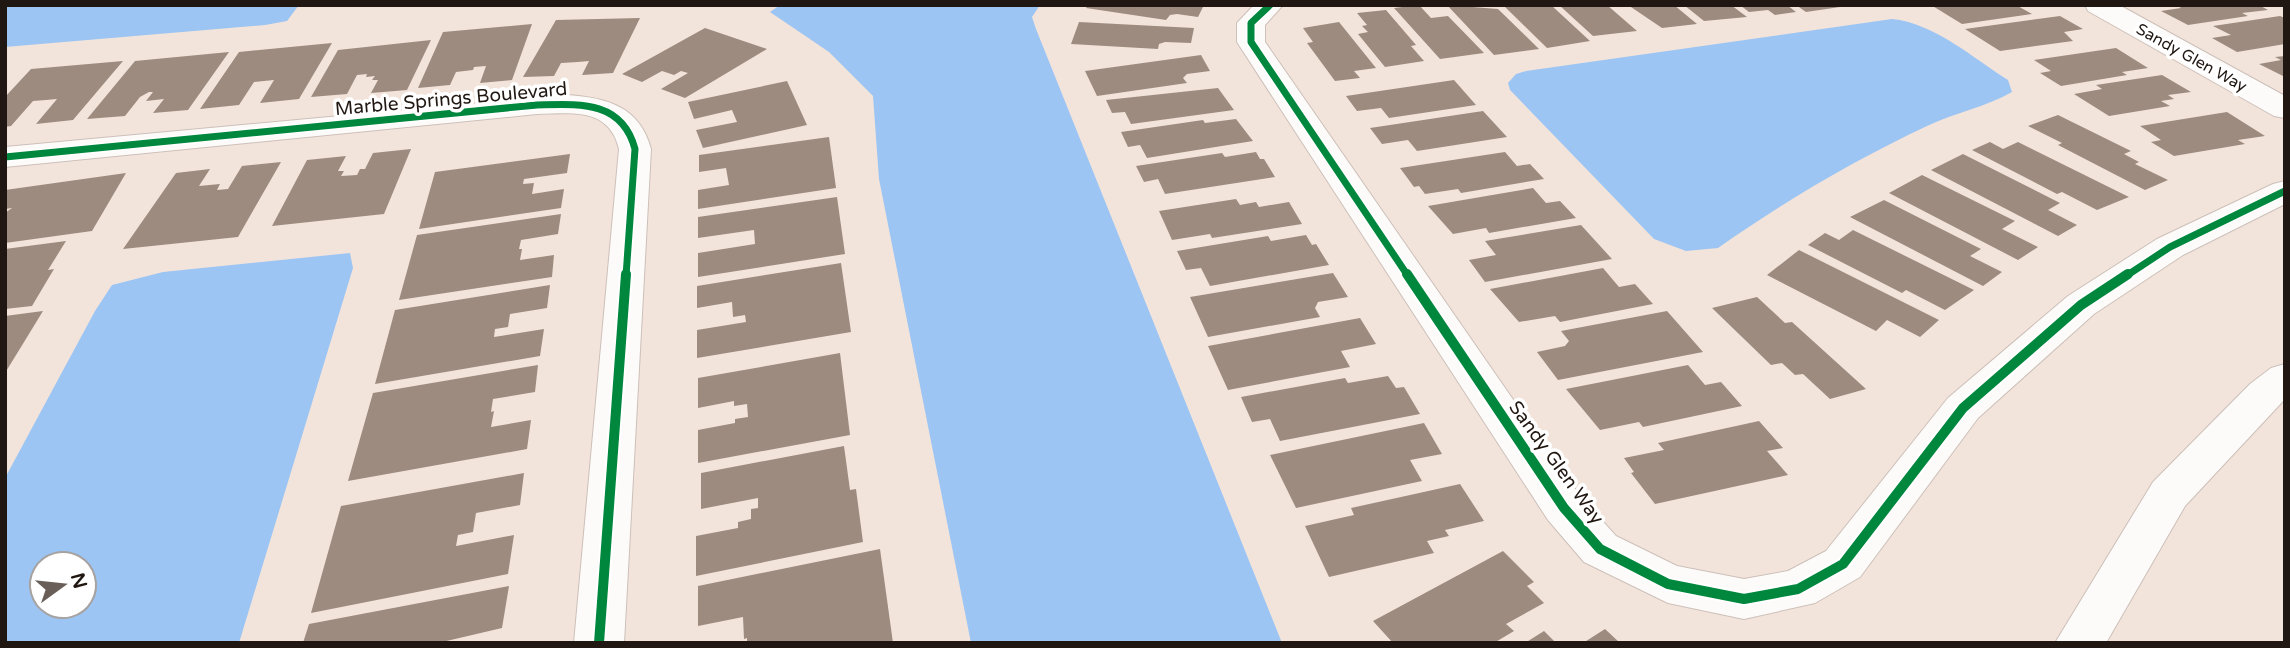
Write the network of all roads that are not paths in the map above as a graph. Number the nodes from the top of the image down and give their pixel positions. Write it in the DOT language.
graph roads {
  1 [pos="1270,5"];
  2 [pos="2098,5"];
  3 [pos="2285,109"];
  4 [pos="5,157"];
  5 [pos="2285,191"];
  6 [pos="2285,378"];
  7 [pos="599,643"];
  8 [pos="2080,643"];
  1 -- 5 [label="street, Sandy Glen Way"];
  2 -- 3 [label="street, Sandy Glen Way"];
  4 -- 7 [label="street, Marble Springs Boulevard"];
  6 -- 8 [label="street"];
}
